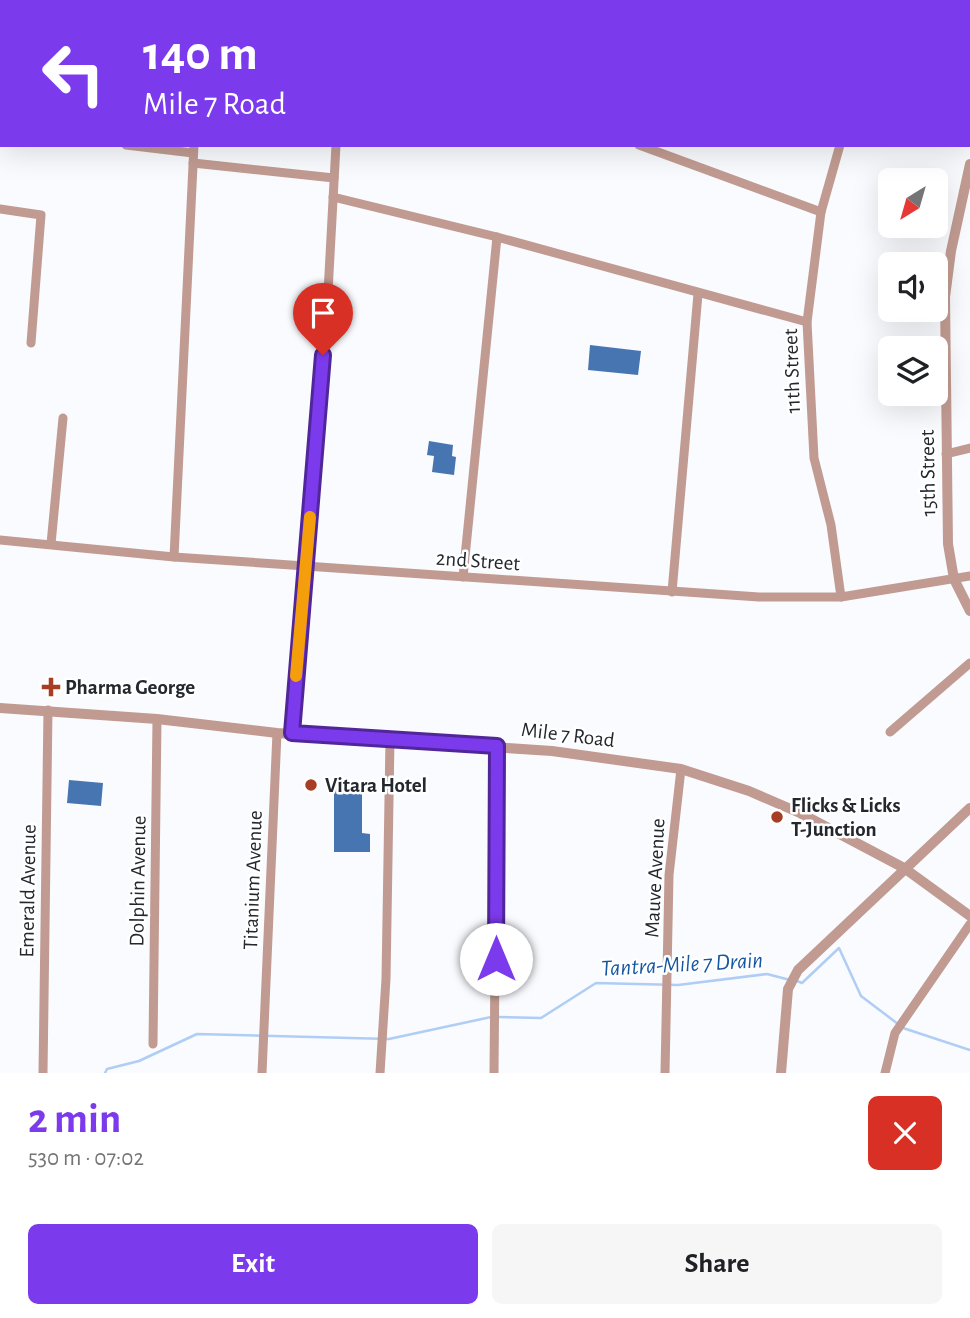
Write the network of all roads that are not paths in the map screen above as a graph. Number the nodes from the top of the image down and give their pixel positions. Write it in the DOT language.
graph roads {
  1 [pos="141,147"];
  2 [pos="336,147"];
  3 [pos="644,147"];
  4 [pos="839,147"];
  5 [pos="193,154"];
  6 [pos="970,164"];
  7 [pos="334,178"];
  8 [pos="333,197"];
  9 [pos="0,209"];
  10 [pos="821,212"];
  11 [pos="497,237"];
  12 [pos="698,294"];
  13 [pos="807,322"];
  14 [pos="31,343"];
  15 [pos="63,418"];
  16 [pos="970,448"];
  17 [pos="946,454"];
  18 [pos="0,540"];
  19 [pos="51,544"];
  20 [pos="174,556"];
  21 [pos="305,566"];
  22 [pos="970,576"];
  23 [pos="463,577"];
  24 [pos="954,579"];
  25 [pos="672,592"];
  26 [pos="841,597"];
  27 [pos="970,611"];
  28 [pos="970,663"];
  29 [pos="0,708"];
  30 [pos="48,710"];
  31 [pos="157,719"];
  32 [pos="890,732"];
  33 [pos="277,733"];
  34 [pos="292,733"];
  35 [pos="390,740"];
  36 [pos="497,746"];
  37 [pos="681,769"];
  38 [pos="970,808"];
  39 [pos="904,868"];
  40 [pos="970,916"];
  41 [pos="970,925"];
  42 [pos="153,1044"];
  43 [pos="43,1073"];
  44 [pos="262,1073"];
  45 [pos="380,1073"];
  46 [pos="494,1073"];
  47 [pos="664,1073"];
  48 [pos="781,1073"];
  49 [pos="885,1073"];
  1 -- 5 [label="street"];
  2 -- 7 [label="street"];
  3 -- 10 [label="street"];
  4 -- 10 [label="street, 11th Street"];
  5 -- 7 [label="street"];
  5 -- 20 [label="street"];
  6 -- 17 [label="street, 15th Street"];
  7 -- 8 [label="street"];
  8 -- 11 [label="street"];
  8 -- 21 [label="street"];
  9 -- 14 [label="street"];
  10 -- 13 [label="street, 11th Street"];
  11 -- 12 [label="street"];
  11 -- 23 [label="street"];
  12 -- 13 [label="street"];
  12 -- 25 [label="street"];
  13 -- 26 [label="street, 11th Street"];
  15 -- 19 [label="street"];
  16 -- 17 [label="street"];
  17 -- 24 [label="street, 15th Street"];
  18 -- 19 [label="street, 2nd Street"];
  19 -- 20 [label="street, 2nd Street"];
  20 -- 21 [label="street, 2nd Street"];
  21 -- 23 [label="street, 2nd Street"];
  21 -- 34 [label="street"];
  22 -- 24 [label="street, 2nd Street"];
  23 -- 25 [label="street, 2nd Street"];
  24 -- 26 [label="street, 2nd Street"];
  24 -- 27 [label="street, 15th Street"];
  25 -- 26 [label="street, 2nd Street"];
  28 -- 32 [label="street"];
  29 -- 30 [label="street, Mile 7 Road"];
  30 -- 31 [label="street, Mile 7 Road"];
  30 -- 43 [label="street, Emerald Avenue"];
  31 -- 33 [label="street, Mile 7 Road"];
  31 -- 42 [label="street, Dolphin Avenue"];
  33 -- 34 [label="street, Mile 7 Road"];
  33 -- 44 [label="street, Titanium Avenue"];
  34 -- 35 [label="street, Mile 7 Road"];
  35 -- 36 [label="street, Mile 7 Road"];
  35 -- 45 [label="street"];
  36 -- 37 [label="street, Mile 7 Road"];
  36 -- 46 [label="street"];
  37 -- 39 [label="street, Mile 7 Road"];
  37 -- 47 [label="street, Mauve Avenue"];
  38 -- 39 [label="street"];
  39 -- 40 [label="street, Mile 7 Road"];
  39 -- 48 [label="street"];
  41 -- 49 [label="street"];
}
